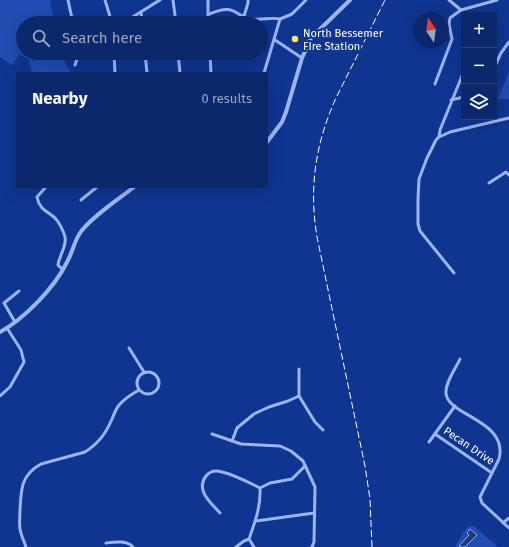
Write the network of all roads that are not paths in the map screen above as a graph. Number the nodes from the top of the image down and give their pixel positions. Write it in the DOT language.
graph roads {
  1 [pos="68,0"];
  2 [pos="105,0"];
  3 [pos="160,0"];
  4 [pos="173,0"];
  5 [pos="208,0"];
  6 [pos="248,0"];
  7 [pos="306,0"];
  8 [pos="350,0"];
  9 [pos="449,0"];
  10 [pos="497,0"];
  11 [pos="461,10"];
  12 [pos="141,12"];
  13 [pos="209,14"];
  14 [pos="71,16"];
  15 [pos="110,16"];
  16 [pos="134,16"];
  17 [pos="141,16"];
  18 [pos="175,16"];
  19 [pos="244,16"];
  20 [pos="268,18"];
  21 [pos="280,20"];
  22 [pos="275,40"];
  23 [pos="509,42"];
  24 [pos="302,58"];
  25 [pos="77,60"];
  26 [pos="114,60"];
  27 [pos="146,60"];
  28 [pos="179,60"];
  29 [pos="210,60"];
  30 [pos="497,61"];
  31 [pos="75,65"];
  32 [pos="115,72"];
  33 [pos="147,72"];
  34 [pos="180,72"];
  35 [pos="211,72"];
  36 [pos="264,72"];
  37 [pos="461,78"];
  38 [pos="436,84"];
  39 [pos="461,98"];
  40 [pos="452,100"];
  41 [pos="509,118"];
  42 [pos="439,137"];
  43 [pos="268,141"];
  44 [pos="509,175"];
  45 [pos="489,183"];
  46 [pos="45,188"];
  47 [pos="96,188"];
  48 [pos="133,188"];
  49 [pos="81,200"];
  50 [pos="63,270"];
  51 [pos="454,273"];
  52 [pos="19,291"];
  53 [pos="15,322"];
  54 [pos="7,328"];
  55 [pos="0,332"];
  56 [pos="129,348"];
  57 [pos="460,359"];
  58 [pos="299,369"];
  59 [pos="144,372"];
  60 [pos="139,390"];
  61 [pos="0,396"];
  62 [pos="299,396"];
  63 [pos="455,406"];
  64 [pos="323,430"];
  65 [pos="212,434"];
  66 [pos="435,434"];
  67 [pos="232,441"];
  68 [pos="429,442"];
  69 [pos="305,466"];
  70 [pos="492,473"];
  71 [pos="260,488"];
  72 [pos="220,513"];
  73 [pos="314,513"];
  74 [pos="509,518"];
  75 [pos="256,521"];
  76 [pos="503,523"];
  77 [pos="509,528"];
  78 [pos="249,539"];
  79 [pos="106,543"];
  80 [pos="26,547"];
  81 [pos="134,547"];
  82 [pos="236,547"];
  83 [pos="254,547"];
  84 [pos="312,547"];
  1 -- 14 [label="street"];
  2 -- 15 [label="street"];
  3 -- 12 [label="street"];
  4 -- 18 [label="street"];
  5 -- 13 [label="street"];
  6 -- 19 [label="street"];
  7 -- 21 [label="street"];
  8 -- 24 [label="street"];
  9 -- 11 [label="street"];
  10 -- 11 [label="street"];
  11 -- 38 [label="street"];
  12 -- 16 [label="street"];
  12 -- 17 [label="street"];
  13 -- 19 [label="street"];
  20 -- 21 [label="street"];
  21 -- 22 [label="street"];
  22 -- 24 [label="street"];
  22 -- 36 [label="street"];
  23 -- 30 [label="street"];
  24 -- 43 [label="street"];
  25 -- 31 [label="street"];
  26 -- 32 [label="street"];
  27 -- 33 [label="street"];
  28 -- 34 [label="street"];
  29 -- 35 [label="street"];
  37 -- 40 [label="street"];
  39 -- 40 [label="street"];
  40 -- 42 [label="street"];
  41 -- 42 [label="street"];
  42 -- 51 [label="street"];
  44 -- 45 [label="street"];
  46 -- 50 [label="street"];
  47 -- 49 [label="street"];
  48 -- 50 [label="street"];
  50 -- 53 [label="street"];
  52 -- 53 [label="street"];
  53 -- 54 [label="street"];
  54 -- 55 [label="street"];
  54 -- 61 [label="street"];
  56 -- 59 [label="street"];
  57 -- 63 [label="street"];
  58 -- 62 [label="street"];
  59 -- 60 [label="street"];
  59 -- 60 [label="street"];
  60 -- 80 [label="street"];
  62 -- 64 [label="street"];
  62 -- 67 [label="street"];
  63 -- 66 [label="street"];
  63 -- 70 [label="street"];
  65 -- 67 [label="street"];
  66 -- 68 [label="street"];
  66 -- 70 [label="street, Pecan Drive"];
  67 -- 69 [label="street"];
  69 -- 71 [label="street"];
  69 -- 73 [label="street"];
  70 -- 76 [label="street"];
  71 -- 72 [label="street"];
  71 -- 75 [label="street"];
  73 -- 75 [label="street"];
  73 -- 84 [label="street"];
  74 -- 76 [label="street"];
  75 -- 78 [label="street"];
  76 -- 77 [label="street"];
  78 -- 82 [label="street"];
  78 -- 83 [label="street"];
  79 -- 81 [label="street"];
}
